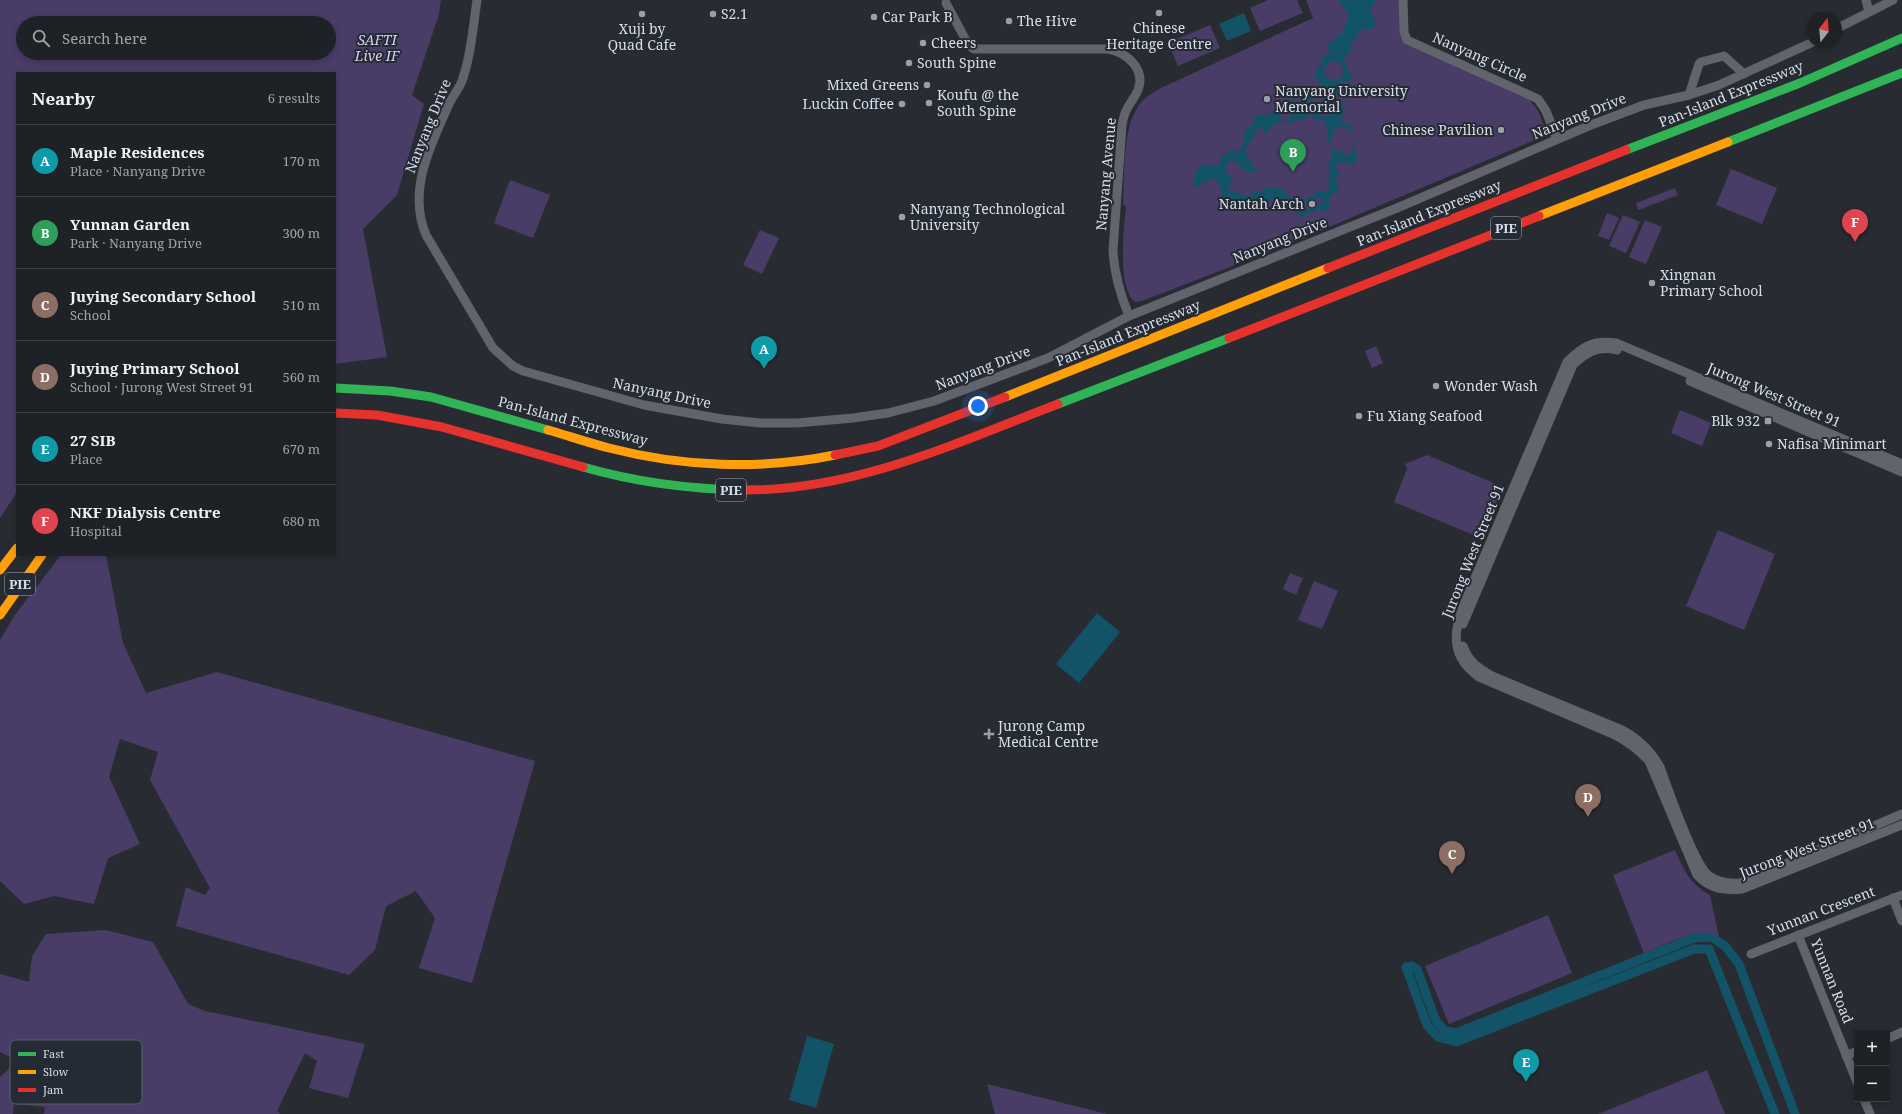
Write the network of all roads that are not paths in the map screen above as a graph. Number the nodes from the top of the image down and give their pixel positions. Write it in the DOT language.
graph roads {
  1 [pos="477,0"];
  2 [pos="1403,0"];
  3 [pos="1866,0"];
  4 [pos="1893,0"];
  5 [pos="946,3"];
  6 [pos="1869,12"];
  7 [pos="1842,26"];
  8 [pos="1902,38"];
  9 [pos="1806,45"];
  10 [pos="1902,72"];
  11 [pos="1744,74"];
  12 [pos="1689,95"];
  13 [pos="1558,139"];
  14 [pos="1129,316"];
  15 [pos="336,388"];
  16 [pos="336,413"];
  17 [pos="1902,464"];
  18 [pos="1902,472"];
  19 [pos="16,549"];
  20 [pos="41,556"];
  21 [pos="0,570"];
  22 [pos="0,615"];
  23 [pos="1902,814"];
  24 [pos="1902,825"];
  25 [pos="1902,895"];
  26 [pos="1893,898"];
  27 [pos="1902,921"];
  28 [pos="1798,935"];
  29 [pos="1751,954"];
  30 [pos="1902,1032"];
  31 [pos="1890,1038"];
  32 [pos="1854,1052"];
  33 [pos="1846,1056"];
  34 [pos="1854,1075"];
  35 [pos="1865,1102"];
  36 [pos="1870,1114"];
  1 -- 14 [label="street, Nanyang Drive"];
  2 -- 13 [label="street, Nanyang Circle"];
  3 -- 6 [label="street"];
  4 -- 6 [label="street"];
  5 -- 14 [label="street, Nanyang Avenue"];
  6 -- 7 [label="street"];
  8 -- 15 [label="highway, Pan-Island Expressway / PIE"];
  9 -- 11 [label="street, Nanyang Drive"];
  10 -- 16 [label="highway, PIE"];
  11 -- 12 [label="street, Nanyang Drive"];
  11 -- 12 [label="street"];
  12 -- 13 [label="street, Nanyang Drive"];
  13 -- 14 [label="street, Nanyang Drive"];
  17 -- 24 [label="street, Jurong West Street 91"];
  18 -- 23 [label="street, Jurong West Street 91"];
  19 -- 21 [label="highway, PIE"];
  20 -- 22 [label="highway, PIE"];
  25 -- 26 [label="street, Yunnan Crescent"];
  26 -- 27 [label="street"];
  26 -- 28 [label="street, Yunnan Crescent"];
  28 -- 29 [label="street, Yunnan Crescent"];
  28 -- 33 [label="street, Yunnan Road"];
  30 -- 31 [label="street"];
  32 -- 33 [label="street"];
  33 -- 34 [label="street, Yunnan Road"];
  35 -- 36 [label="street"];
}
